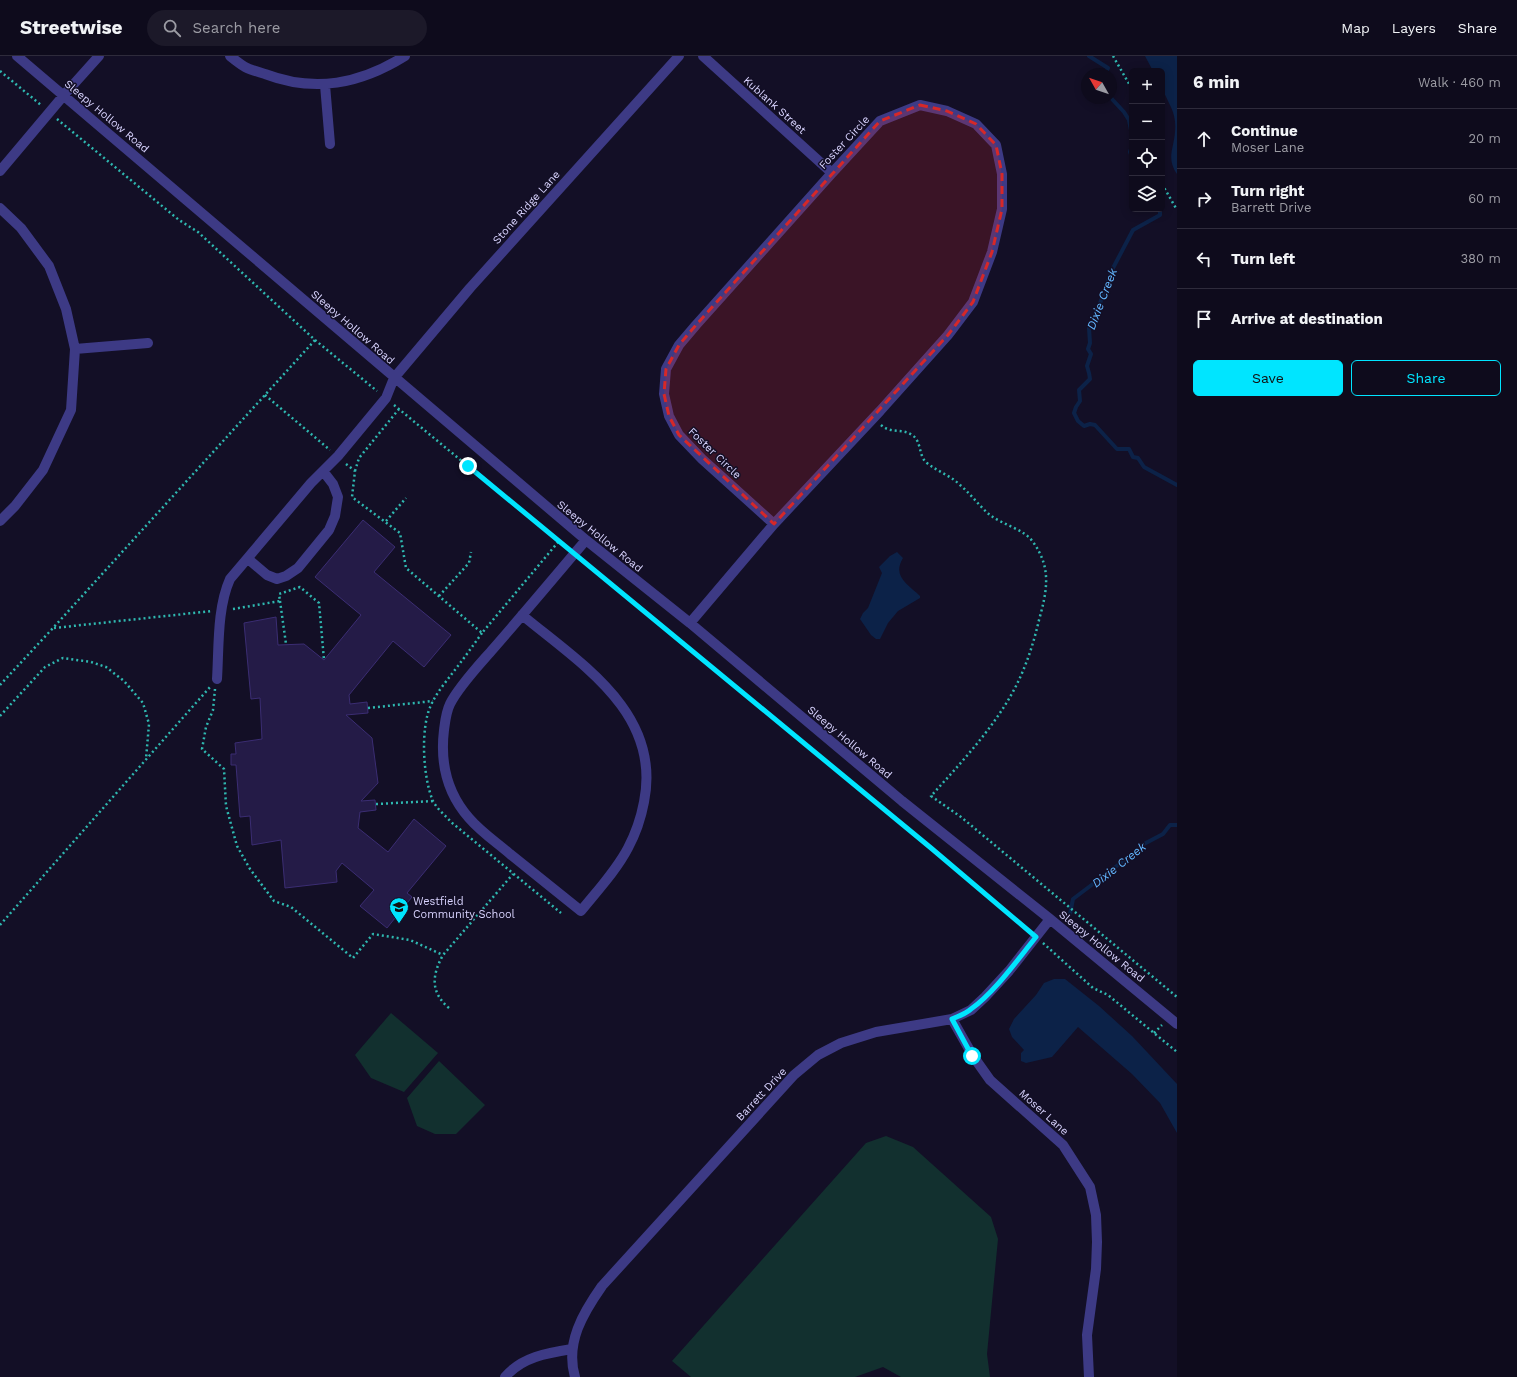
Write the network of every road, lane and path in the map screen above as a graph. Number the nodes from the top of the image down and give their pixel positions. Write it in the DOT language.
graph roads {
  1 [pos="17,56"];
  2 [pos="99,56"];
  3 [pos="230,56"];
  4 [pos="405,56"];
  5 [pos="679,56"];
  6 [pos="703,56"];
  7 [pos="1113,56"];
  8 [pos="0,71"];
  9 [pos="325,84"];
  10 [pos="1129,84"];
  11 [pos="64,95"];
  12 [pos="50,112"];
  13 [pos="330,144"];
  14 [pos="0,171"];
  15 [pos="832,173"];
  16 [pos="1165,189"];
  17 [pos="0,208"];
  18 [pos="1177,210"];
  19 [pos="315,340"];
  20 [pos="148,343"];
  21 [pos="74,349"];
  22 [pos="394,378"];
  23 [pos="265,395"];
  24 [pos="386,398"];
  25 [pos="399,409"];
  26 [pos="873,418"];
  27 [pos="338,456"];
  28 [pos="323,471"];
  29 [pos="355,471"];
  30 [pos="406,498"];
  31 [pos="0,521"];
  32 [pos="386,521"];
  33 [pos="774,524"];
  34 [pos="586,540"];
  35 [pos="559,541"];
  36 [pos="471,552"];
  37 [pos="574,554"];
  38 [pos="248,558"];
  39 [pos="439,596"];
  40 [pos="280,602"];
  41 [pos="522,615"];
  42 [pos="690,623"];
  43 [pos="482,633"];
  44 [pos="286,644"];
  45 [pos="217,679"];
  46 [pos="0,685"];
  47 [pos="433,701"];
  48 [pos="368,708"];
  49 [pos="0,716"];
  50 [pos="146,760"];
  51 [pos="434,801"];
  52 [pos="376,804"];
  53 [pos="512,874"];
  54 [pos="561,913"];
  55 [pos="1050,920"];
  56 [pos="0,925"];
  57 [pos="1036,937"];
  58 [pos="443,955"];
  59 [pos="1177,997"];
  60 [pos="449,1008"];
  61 [pos="952,1019"];
  62 [pos="1177,1024"];
  63 [pos="1177,1052"];
  64 [pos="572,1349"];
  65 [pos="505,1377"];
  66 [pos="575,1377"];
  67 [pos="1089,1377"];
  1 -- 11 [label="street, Sleepy Hollow Road"];
  2 -- 11 [label="street"];
  3 -- 9 [label="street"];
  4 -- 9 [label="street"];
  5 -- 22 [label="street, Stone Ridge Lane"];
  6 -- 15 [label="street, Kublank Street"];
  7 -- 10 [label="path"];
  8 -- 12 [label="path"];
  9 -- 13 [label="street"];
  11 -- 12 [label="street"];
  11 -- 22 [label="street, Sleepy Hollow Road"];
  12 -- 14 [label="street"];
  12 -- 19 [label="path"];
  15 -- 26 [label="street, Foster Circle"];
  15 -- 33 [label="street, Foster Circle"];
  16 -- 18 [label="path"];
  17 -- 21 [label="street"];
  19 -- 23 [label="path"];
  19 -- 24 [label="path"];
  20 -- 21 [label="street"];
  21 -- 31 [label="street"];
  22 -- 24 [label="street, Stone Ridge Lane"];
  22 -- 34 [label="street, Sleepy Hollow Road"];
  23 -- 27 [label="path"];
  23 -- 46 [label="path"];
  24 -- 25 [label="path"];
  24 -- 27 [label="street, Stone Ridge Lane"];
  25 -- 29 [label="path"];
  25 -- 35 [label="path"];
  26 -- 33 [label="street, Foster Circle"];
  26 -- 59 [label="path"];
  27 -- 28 [label="street, Stone Ridge Lane"];
  27 -- 29 [label="path"];
  28 -- 38 [label="street, Stone Ridge Lane"];
  28 -- 38 [label="street"];
  29 -- 32 [label="path"];
  30 -- 32 [label="path"];
  32 -- 39 [label="path"];
  33 -- 42 [label="street, Foster Circle"];
  34 -- 37 [label="street"];
  34 -- 42 [label="street, Sleepy Hollow Road"];
  35 -- 37 [label="path"];
  35 -- 43 [label="path"];
  36 -- 39 [label="path"];
  37 -- 41 [label="street"];
  37 -- 57 [label="path"];
  38 -- 45 [label="street, Stone Ridge Lane"];
  39 -- 43 [label="path"];
  40 -- 44 [label="path"];
  41 -- 41 [label="street"];
  42 -- 55 [label="street, Sleepy Hollow Road"];
  43 -- 47 [label="path"];
  45 -- 50 [label="path"];
  45 -- 58 [label="path"];
  47 -- 48 [label="path"];
  47 -- 51 [label="path"];
  49 -- 50 [label="path"];
  50 -- 56 [label="path"];
  51 -- 52 [label="path"];
  51 -- 53 [label="path"];
  53 -- 54 [label="path"];
  53 -- 58 [label="path"];
  55 -- 57 [label="street, Barrett Drive"];
  55 -- 62 [label="street, Sleepy Hollow Road"];
  57 -- 61 [label="street, Barrett Drive"];
  57 -- 63 [label="path"];
  58 -- 60 [label="path"];
  61 -- 64 [label="street, Barrett Drive"];
  61 -- 67 [label="street, Moser Lane"];
  64 -- 65 [label="street"];
  64 -- 66 [label="street, Barrett Drive"];
}
